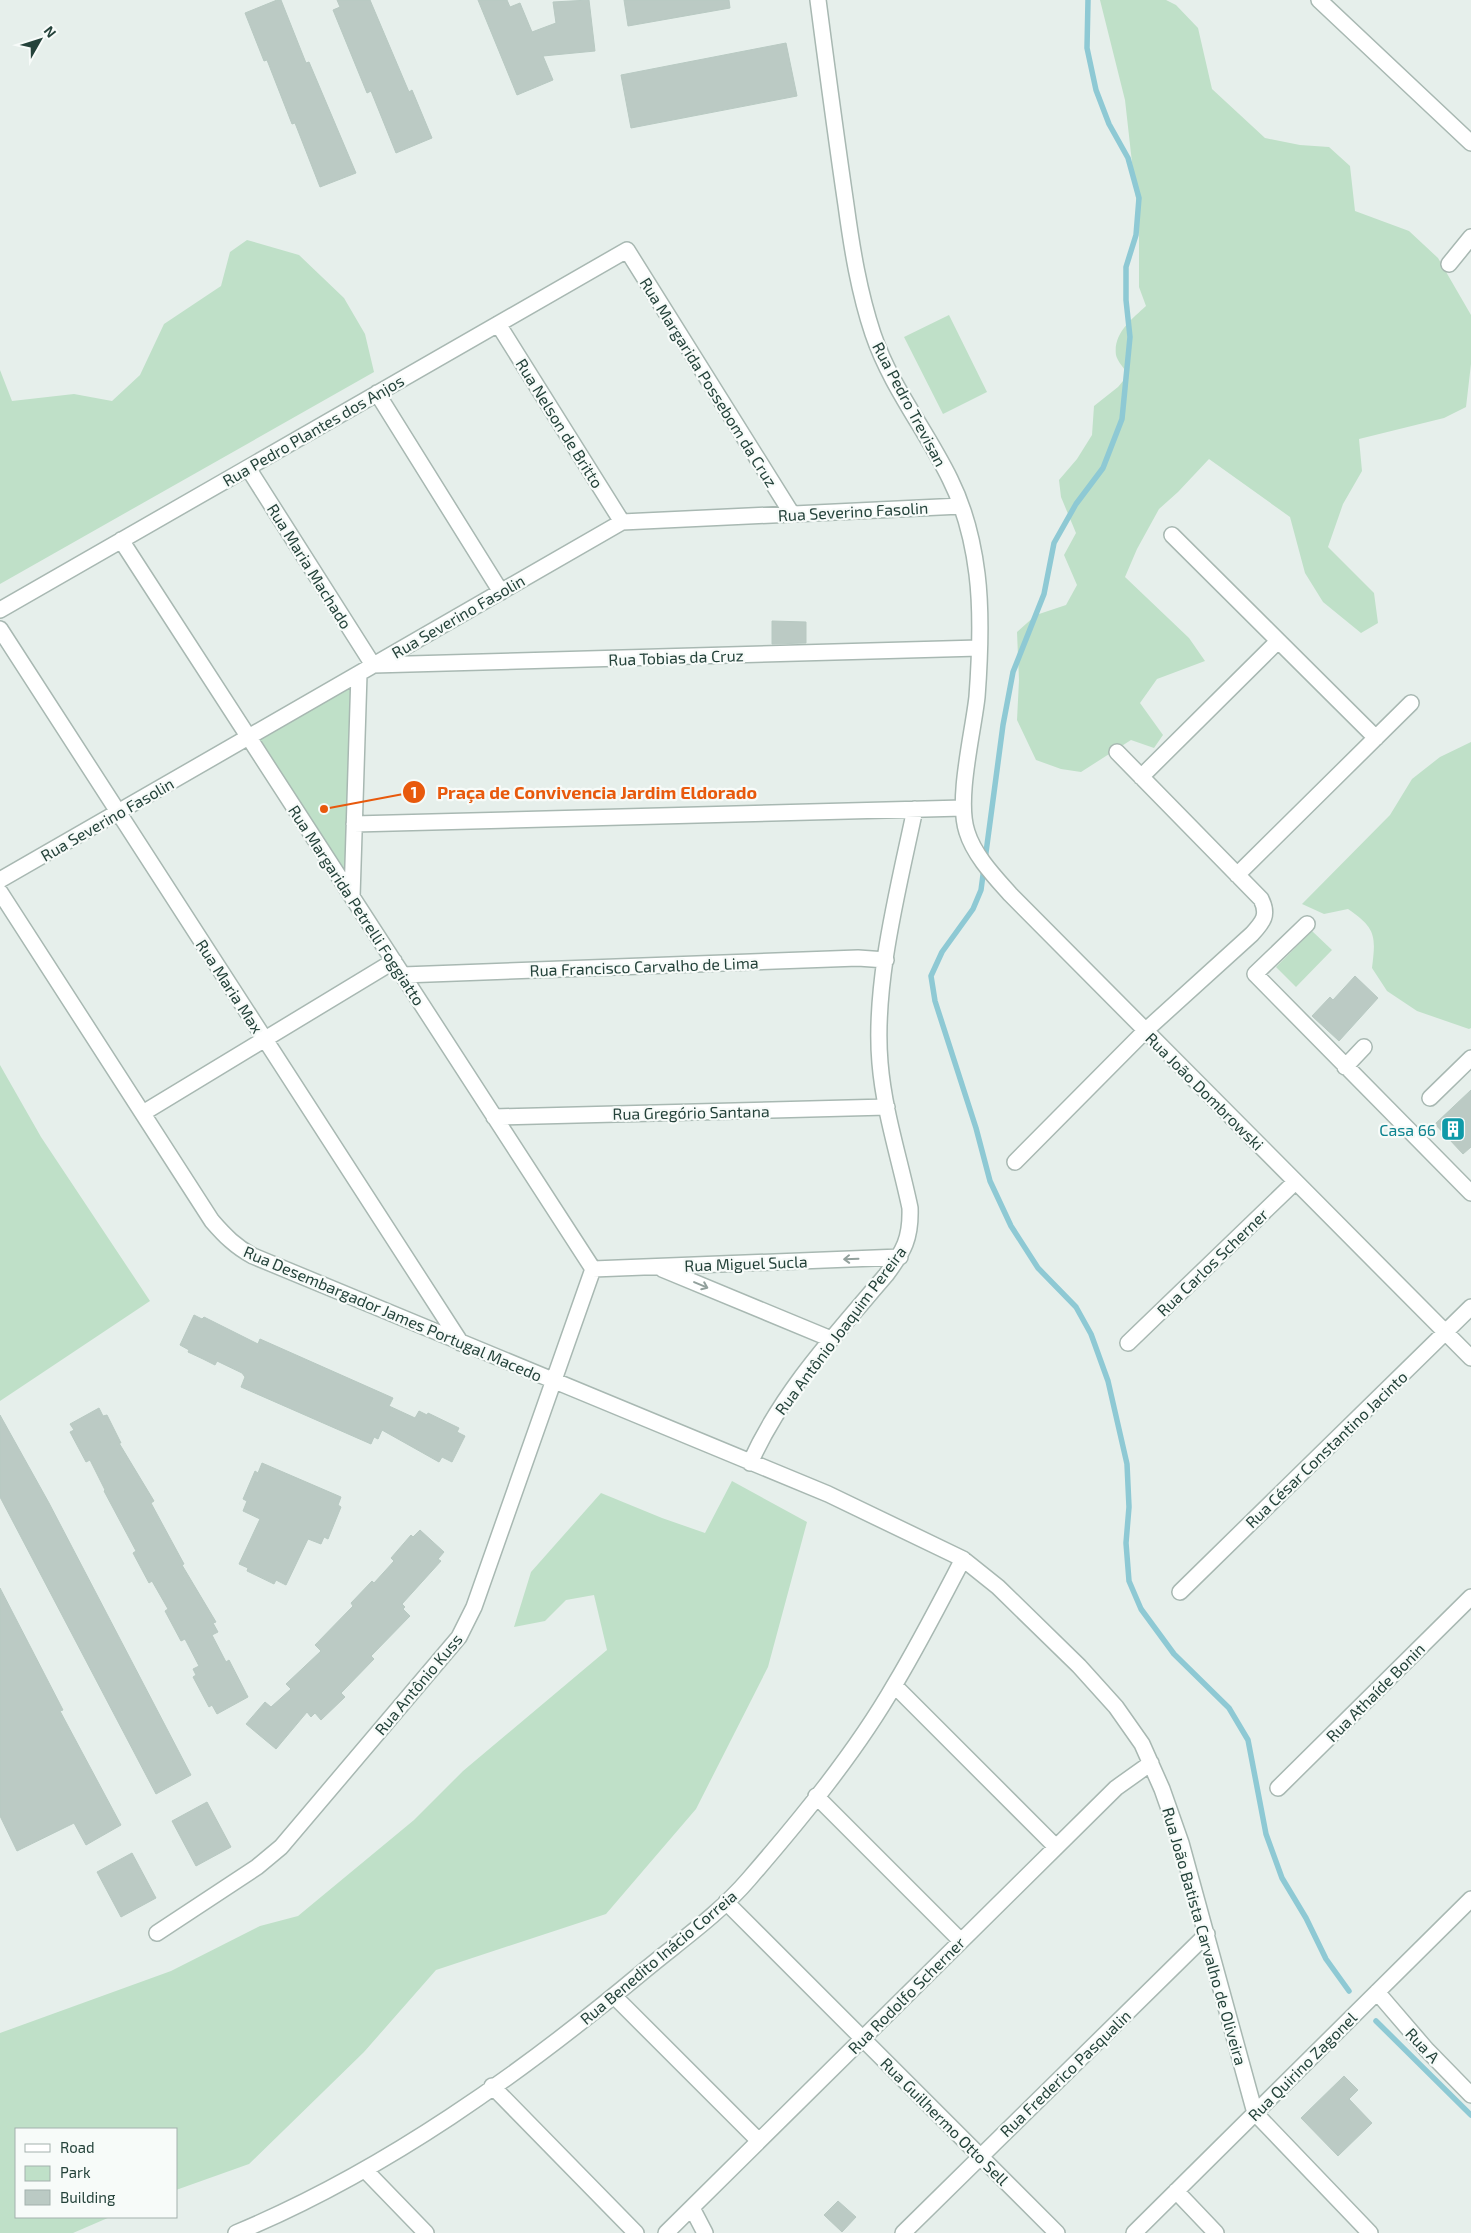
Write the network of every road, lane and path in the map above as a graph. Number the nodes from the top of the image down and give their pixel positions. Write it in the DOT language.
graph roads {
  1 [pos="818,0"];
  2 [pos="1319,0"];
  3 [pos="1471,143"];
  4 [pos="1471,237"];
  5 [pos="627,250"];
  6 [pos="1449,264"];
  7 [pos="498,324"];
  8 [pos="377,393"];
  9 [pos="248,468"];
  10 [pos="961,506"];
  11 [pos="792,514"];
  12 [pos="622,522"];
  13 [pos="1172,535"];
  14 [pos="121,540"];
  15 [pos="501,592"];
  16 [pos="0,610"];
  17 [pos="0,629"];
  18 [pos="1278,641"];
  19 [pos="979,648"];
  20 [pos="373,665"];
  21 [pos="359,674"];
  22 [pos="1411,703"];
  23 [pos="249,737"];
  24 [pos="1376,738"];
  25 [pos="1116,752"];
  26 [pos="1141,777"];
  27 [pos="963,808"];
  28 [pos="915,809"];
  29 [pos="118,812"];
  30 [pos="354,824"];
  31 [pos="1237,875"];
  32 [pos="0,880"];
  33 [pos="0,892"];
  34 [pos="352,897"];
  35 [pos="1306,924"];
  36 [pos="886,960"];
  37 [pos="394,961"];
  38 [pos="403,975"];
  39 [pos="1145,1031"];
  40 [pos="265,1040"];
  41 [pos="1364,1047"];
  42 [pos="1471,1058"];
  43 [pos="1345,1067"];
  44 [pos="1430,1098"];
  45 [pos="887,1107"];
  46 [pos="143,1113"];
  47 [pos="494,1117"];
  48 [pos="1015,1162"];
  49 [pos="1296,1182"];
  50 [pos="1471,1193"];
  51 [pos="900,1257"];
  52 [pos="656,1266"];
  53 [pos="593,1269"];
  54 [pos="1471,1307"];
  55 [pos="1445,1332"];
  56 [pos="831,1339"];
  57 [pos="461,1343"];
  58 [pos="1128,1343"];
  59 [pos="1471,1358"];
  60 [pos="553,1382"];
  61 [pos="750,1464"];
  62 [pos="964,1559"];
  63 [pos="1180,1592"];
  64 [pos="1471,1597"];
  65 [pos="895,1686"];
  66 [pos="1151,1763"];
  67 [pos="1278,1788"];
  68 [pos="816,1796"];
  69 [pos="1056,1847"];
  70 [pos="1471,1899"];
  71 [pos="726,1902"];
  72 [pos="157,1934"];
  73 [pos="1207,1934"];
  74 [pos="961,1941"];
  75 [pos="1377,1992"];
  76 [pos="614,1996"];
  77 [pos="863,2038"];
  78 [pos="492,2086"];
  79 [pos="1471,2094"];
  80 [pos="1255,2113"];
  81 [pos="759,2141"];
  82 [pos="980,2156"];
  83 [pos="365,2170"];
  84 [pos="1176,2191"];
  85 [pos="692,2208"];
  86 [pos="236,2233"];
  87 [pos="426,2233"];
  88 [pos="636,2233"];
  89 [pos="666,2233"];
  90 [pos="706,2233"];
  91 [pos="903,2233"];
  92 [pos="1057,2233"];
  93 [pos="1134,2233"];
  94 [pos="1216,2233"];
  95 [pos="1370,2233"];
  1 -- 10 [label="street, Rua Pedro Trevisan"];
  2 -- 3 [label="street"];
  4 -- 6 [label="street"];
  5 -- 7 [label="street, Rua Pedro Plantes dos Anjos"];
  5 -- 11 [label="street, Rua Margarida Possebom da Cruz"];
  7 -- 8 [label="street, Rua Pedro Plantes dos Anjos"];
  7 -- 12 [label="street, Rua Nelson de Britto"];
  8 -- 9 [label="street, Rua Pedro Plantes dos Anjos"];
  8 -- 15 [label="street"];
  9 -- 14 [label="street, Rua Pedro Plantes dos Anjos"];
  9 -- 20 [label="street, Rua Maria Machado"];
  10 -- 11 [label="street, Rua Severino Fasolin"];
  10 -- 19 [label="street, Rua Pedro Trevisan"];
  11 -- 12 [label="street, Rua Severino Fasolin"];
  12 -- 15 [label="street, Rua Severino Fasolin"];
  13 -- 18 [label="street"];
  14 -- 16 [label="street, Rua Pedro Plantes dos Anjos"];
  14 -- 23 [label="street, Rua Margarida Petrelli Foggiatto"];
  15 -- 20 [label="street, Rua Severino Fasolin"];
  17 -- 29 [label="street, Rua Maria Max"];
  18 -- 24 [label="street"];
  18 -- 26 [label="street"];
  19 -- 20 [label="street, Rua Tobias da Cruz"];
  19 -- 27 [label="street, Rua Pedro Trevisan"];
  20 -- 21 [label="street, Rua Severino Fasolin"];
  21 -- 23 [label="street, Rua Severino Fasolin"];
  21 -- 30 [label="street"];
  22 -- 24 [label="street"];
  23 -- 29 [label="street, Rua Severino Fasolin"];
  23 -- 34 [label="street, Rua Margarida Petrelli Foggiatto"];
  24 -- 31 [label="street"];
  25 -- 26 [label="street"];
  26 -- 31 [label="street"];
  27 -- 28 [label="street"];
  27 -- 39 [label="street, Rua João Dombrowski"];
  28 -- 30 [label="street"];
  28 -- 36 [label="street, Rua Antônio Joaquim Pereira"];
  29 -- 32 [label="street, Rua Severino Fasolin"];
  29 -- 40 [label="street, Rua Maria Max"];
  30 -- 34 [label="street"];
  31 -- 39 [label="street"];
  33 -- 46 [label="street, Rua Desembargador James Portugal Macedo"];
  34 -- 37 [label="street, Rua Margarida Petrelli Foggiatto"];
  35 -- 43 [label="street"];
  36 -- 38 [label="street, Rua Francisco Carvalho de Lima"];
  36 -- 45 [label="street, Rua Antônio Joaquim Pereira"];
  37 -- 38 [label="street, Rua Margarida Petrelli Foggiatto"];
  37 -- 40 [label="street"];
  38 -- 47 [label="street, Rua Margarida Petrelli Foggiatto"];
  39 -- 48 [label="street"];
  39 -- 49 [label="street, Rua João Dombrowski"];
  40 -- 46 [label="street"];
  40 -- 57 [label="street, Rua Maria Max"];
  41 -- 43 [label="street"];
  42 -- 44 [label="street"];
  43 -- 50 [label="street"];
  45 -- 47 [label="street, Rua Gregório Santana"];
  45 -- 51 [label="street, Rua Antônio Joaquim Pereira"];
  46 -- 57 [label="street, Rua Desembargador James Portugal Macedo"];
  47 -- 53 [label="street, Rua Margarida Petrelli Foggiatto"];
  49 -- 55 [label="street, Rua João Dombrowski"];
  49 -- 58 [label="street, Rua Carlos Scherner"];
  51 -- 52 [label="street, Rua Miguel Sucla, one-way"];
  51 -- 56 [label="street, Rua Antônio Joaquim Pereira"];
  52 -- 53 [label="street, Rua Miguel Sucla"];
  52 -- 56 [label="street, one-way"];
  53 -- 60 [label="street, Rua Antônio Kuss"];
  54 -- 55 [label="street, Rua César Constantino Jacinto"];
  55 -- 59 [label="street, Rua João Dombrowski"];
  55 -- 63 [label="street, Rua César Constantino Jacinto"];
  56 -- 61 [label="street, Rua Antônio Joaquim Pereira"];
  57 -- 60 [label="street, Rua Desembargador James Portugal Macedo"];
  60 -- 61 [label="street, Rua Desembargador James Portugal Macedo"];
  60 -- 72 [label="street, Rua Antônio Kuss"];
  61 -- 62 [label="street, Rua João Batista Carvalho de Oliveira"];
  62 -- 65 [label="street, Rua Benedito Inácio Correia"];
  62 -- 66 [label="street, Rua João Batista Carvalho de Oliveira"];
  64 -- 67 [label="street, Rua Athaíde Bonin"];
  65 -- 68 [label="street, Rua Benedito Inácio Correia"];
  65 -- 69 [label="street"];
  66 -- 69 [label="street, Rua Rodolfo Scherner"];
  66 -- 73 [label="street, Rua João Batista Carvalho de Oliveira"];
  68 -- 71 [label="street, Rua Benedito Inácio Correia"];
  68 -- 74 [label="street"];
  69 -- 74 [label="street, Rua Rodolfo Scherner"];
  70 -- 75 [label="street, Rua Quirino Zagonel"];
  71 -- 76 [label="street, Rua Benedito Inácio Correia"];
  71 -- 77 [label="street, Rua Guilhermo Otto Sell"];
  73 -- 80 [label="street, Rua João Batista Carvalho de Oliveira"];
  73 -- 82 [label="street, Rua Frederico Pasqualin"];
  74 -- 77 [label="street, Rua Rodolfo Scherner"];
  75 -- 79 [label="street, Rua A"];
  75 -- 80 [label="street, Rua Quirino Zagonel"];
  76 -- 78 [label="street, Rua Benedito Inácio Correia"];
  76 -- 81 [label="street"];
  77 -- 81 [label="street, Rua Rodolfo Scherner"];
  77 -- 82 [label="street, Rua Guilhermo Otto Sell"];
  78 -- 83 [label="street, Rua Benedito Inácio Correia"];
  78 -- 88 [label="street"];
  80 -- 84 [label="street, Rua Quirino Zagonel"];
  80 -- 95 [label="street"];
  81 -- 85 [label="street, Rua Rodolfo Scherner"];
  82 -- 91 [label="street, Rua Frederico Pasqualin"];
  82 -- 92 [label="street, Rua Guilhermo Otto Sell"];
  83 -- 86 [label="street, Rua Benedito Inácio Correia"];
  83 -- 87 [label="street"];
  84 -- 93 [label="street, Rua Quirino Zagonel"];
  84 -- 94 [label="street"];
  85 -- 89 [label="street, Rua Rodolfo Scherner"];
  85 -- 90 [label="street"];
}
